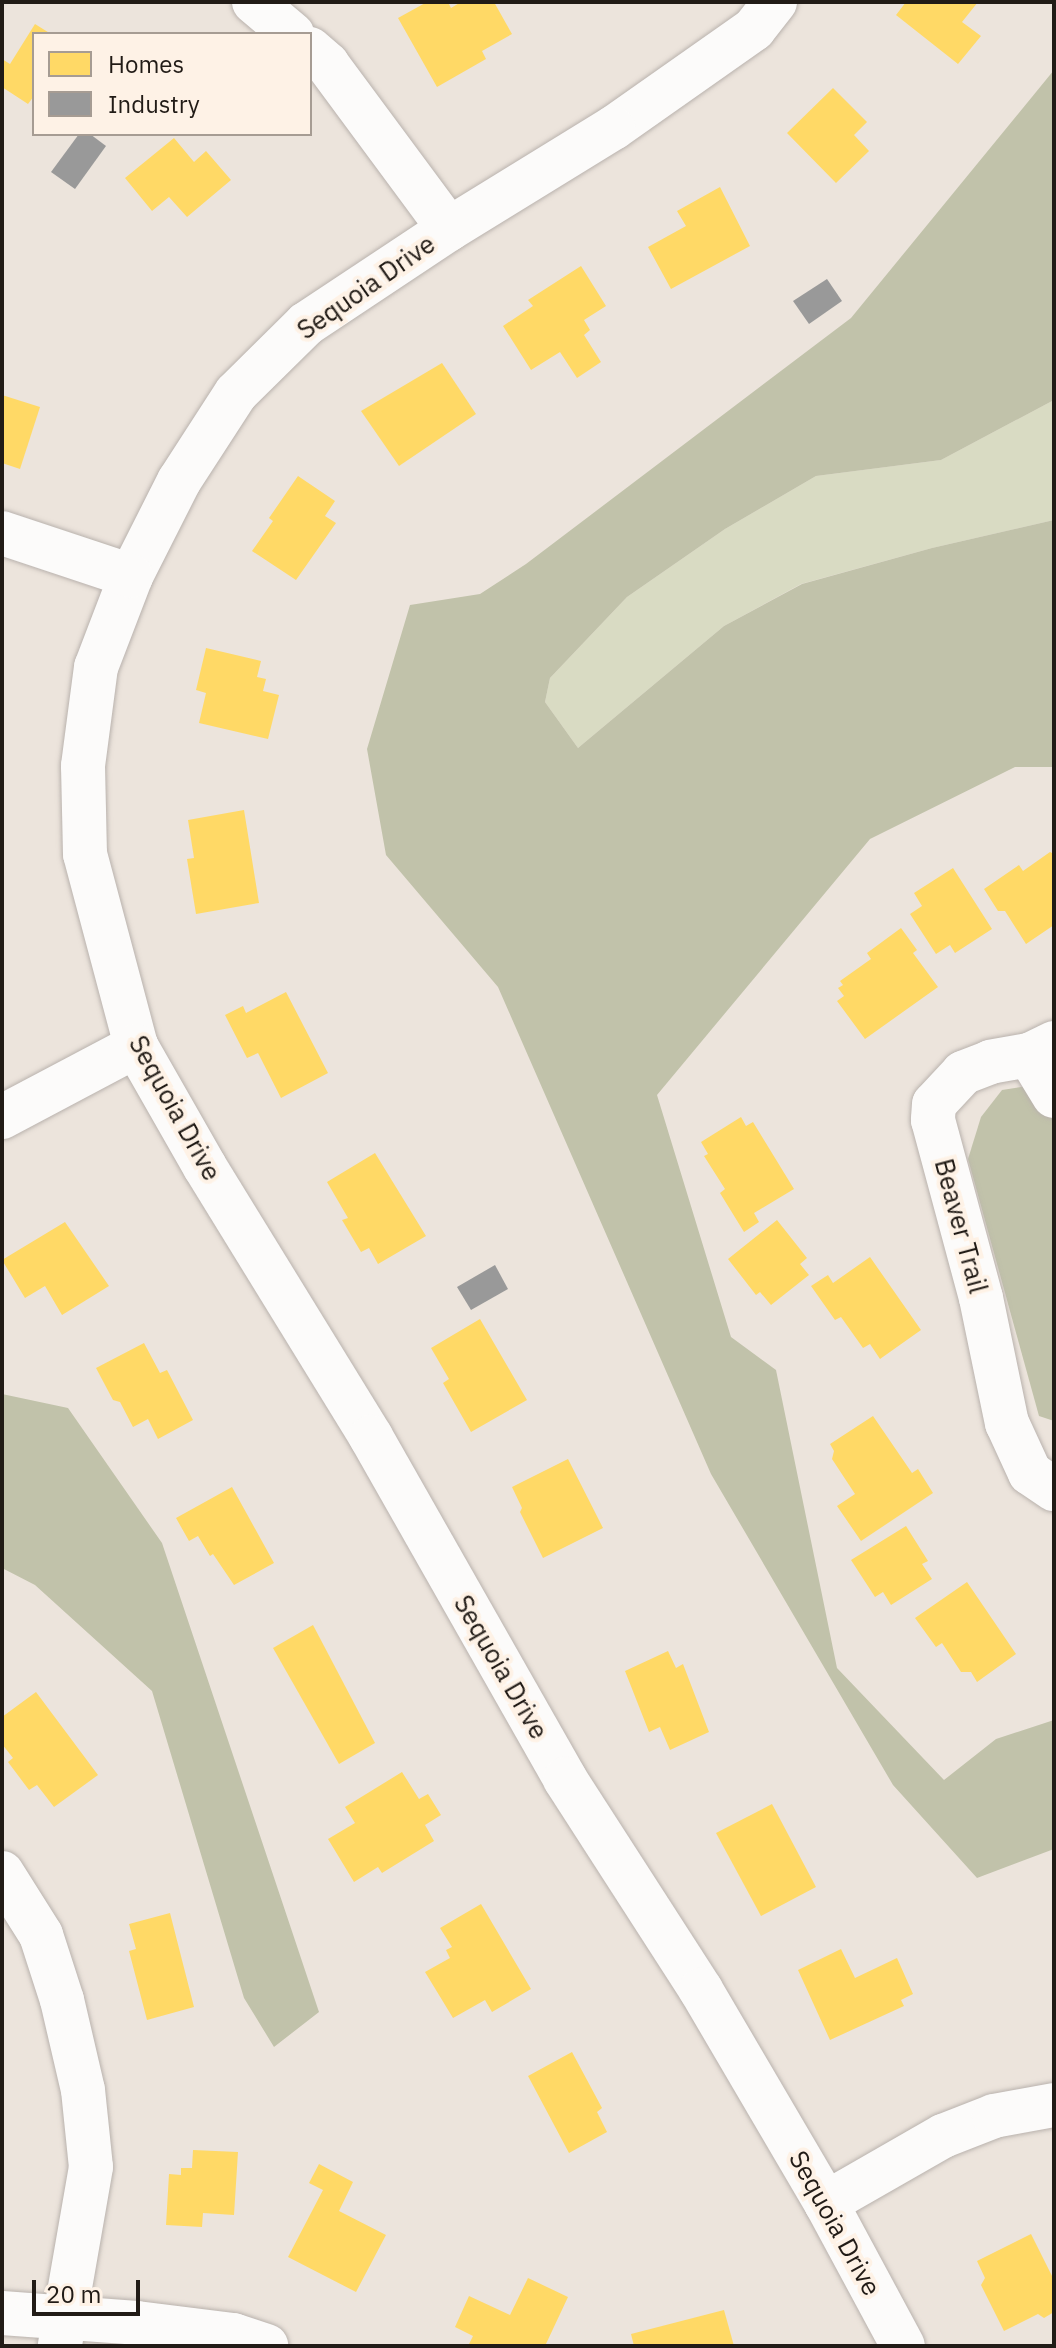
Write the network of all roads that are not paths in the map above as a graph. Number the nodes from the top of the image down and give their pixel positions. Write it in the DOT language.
graph roads {
  1 [pos="254,2"];
  2 [pos="775,2"];
  3 [pos="290,32"];
  4 [pos="312,51"];
  5 [pos="449,229"];
  6 [pos="2,533"];
  7 [pos="131,576"];
  8 [pos="136,1046"];
  9 [pos="1042,1049"];
  10 [pos="1054,1096"];
  11 [pos="2,1117"];
  12 [pos="1054,1489"];
  13 [pos="2,1873"];
  14 [pos="1054,2105"];
  15 [pos="826,2203"];
  16 [pos="2,2313"];
  17 [pos="64,2331"];
  18 [pos="266,2346"];
  19 [pos="903,2346"];
  1 -- 3 [label="street"];
  2 -- 5 [label="street, Sequoia Drive"];
  4 -- 5 [label="street"];
  5 -- 7 [label="street, Sequoia Drive"];
  6 -- 7 [label="street"];
  7 -- 8 [label="street, Sequoia Drive"];
  8 -- 11 [label="street"];
  8 -- 15 [label="street, Sequoia Drive"];
  9 -- 10 [label="street, Beaver Trail"];
  9 -- 12 [label="street, Beaver Trail"];
  13 -- 17 [label="street"];
  14 -- 15 [label="street"];
  15 -- 19 [label="street, Sequoia Drive"];
  16 -- 17 [label="street"];
  17 -- 18 [label="street"];
}
